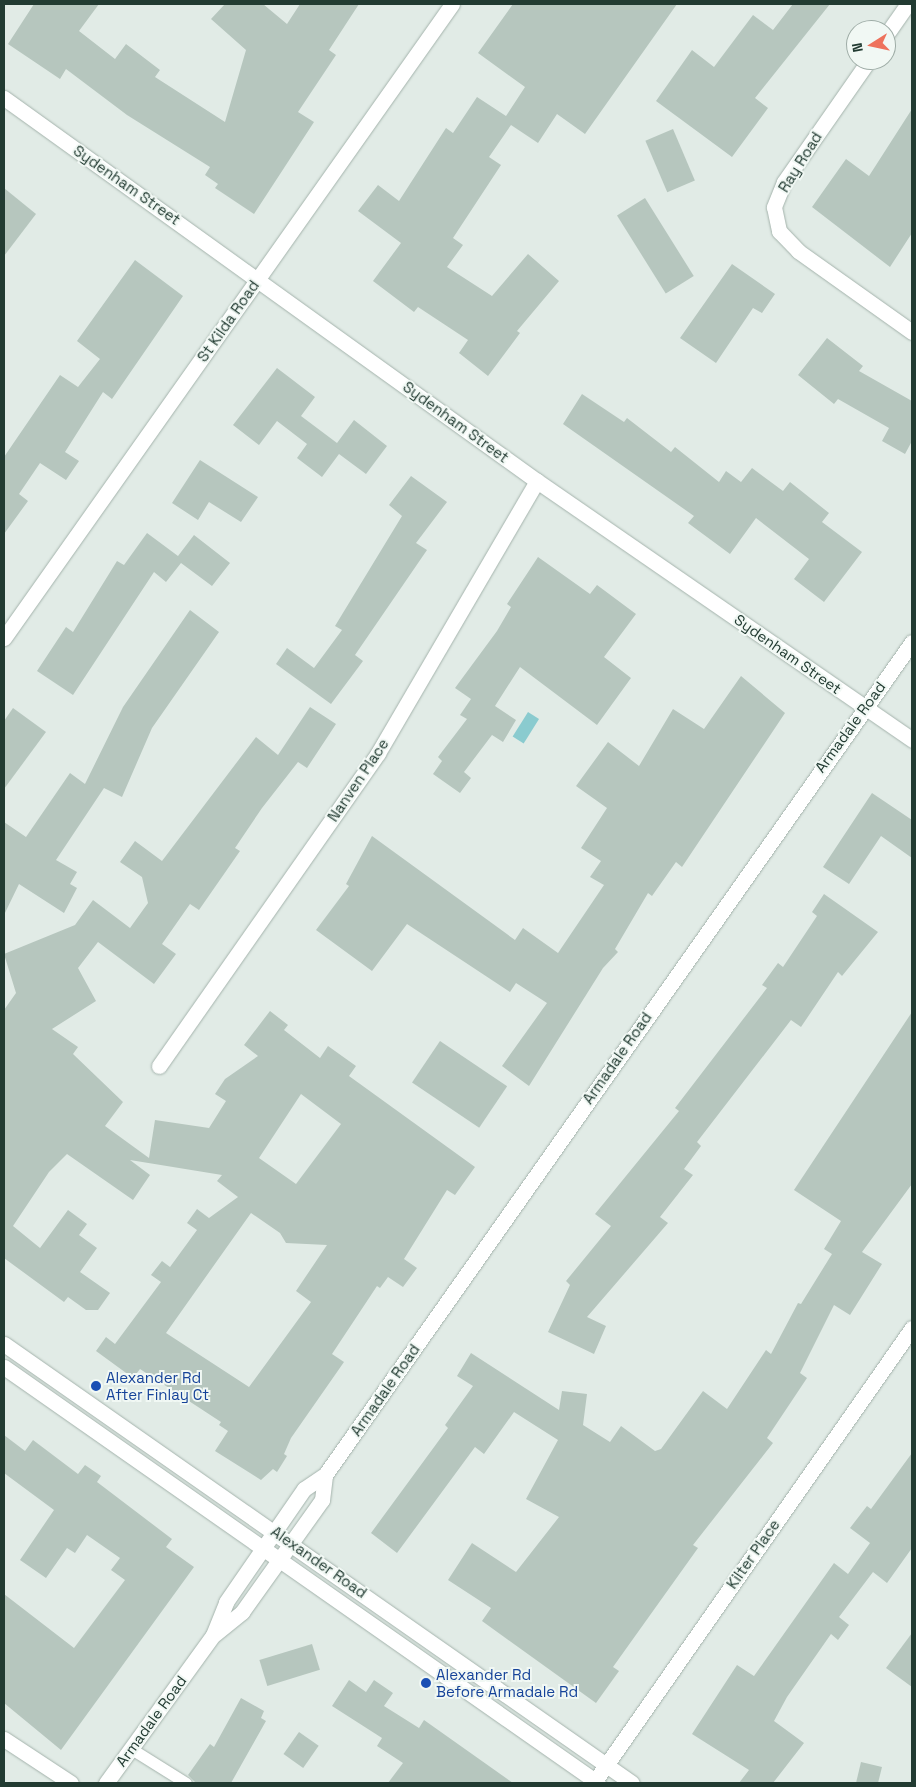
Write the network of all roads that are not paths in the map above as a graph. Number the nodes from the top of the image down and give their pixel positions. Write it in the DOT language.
graph roads {
  1 [pos="452,4"];
  2 [pos="908,4"];
  3 [pos="896,21"];
  4 [pos="862,70"];
  5 [pos="4,98"];
  6 [pos="258,277"];
  7 [pos="912,332"];
  8 [pos="537,481"];
  9 [pos="4,638"];
  10 [pos="912,642"];
  11 [pos="864,707"];
  12 [pos="912,740"];
  13 [pos="159,1066"];
  14 [pos="912,1328"];
  15 [pos="4,1344"];
  16 [pos="4,1367"];
  17 [pos="325,1475"];
  18 [pos="275,1531"];
  19 [pos="292,1542"];
  20 [pos="262,1550"];
  21 [pos="279,1562"];
  22 [pos="214,1634"];
  23 [pos="4,1739"];
  24 [pos="130,1748"];
  25 [pos="606,1764"];
  26 [pos="596,1782"];
  27 [pos="71,1783"];
  28 [pos="106,1783"];
  29 [pos="186,1783"];
  30 [pos="632,1783"];
  1 -- 6 [label="street, St Kilda Road"];
  2 -- 3 [label="street"];
  4 -- 7 [label="street, Ray Road"];
  5 -- 6 [label="street, Sydenham Street"];
  6 -- 8 [label="street, Sydenham Street"];
  6 -- 9 [label="street, St Kilda Road"];
  8 -- 11 [label="street, Sydenham Street"];
  8 -- 13 [label="street, Nanven Place"];
  10 -- 11 [label="street, Armadale Road"];
  11 -- 12 [label="street, Sydenham Street"];
  11 -- 17 [label="street, Armadale Road"];
  14 -- 25 [label="street, Kilter Place"];
  15 -- 18 [label="street, Alexander Road"];
  16 -- 20 [label="street, Alexander Road"];
  17 -- 18 [label="street, Armadale Road"];
  17 -- 19 [label="street, Armadale Road"];
  18 -- 19 [label="street, Alexander Road"];
  18 -- 20 [label="street, Armadale Road"];
  19 -- 21 [label="street, Armadale Road"];
  19 -- 25 [label="street, Alexander Road"];
  20 -- 21 [label="street, Alexander Road"];
  20 -- 22 [label="street, Armadale Road"];
  21 -- 22 [label="street, Armadale Road"];
  21 -- 26 [label="street, Alexander Road"];
  22 -- 24 [label="street, Armadale Road"];
  23 -- 27 [label="street"];
  24 -- 28 [label="street, Armadale Road"];
  24 -- 29 [label="lane"];
  25 -- 26 [label="street, Kilter Place"];
  25 -- 30 [label="street, Alexander Road"];
}
